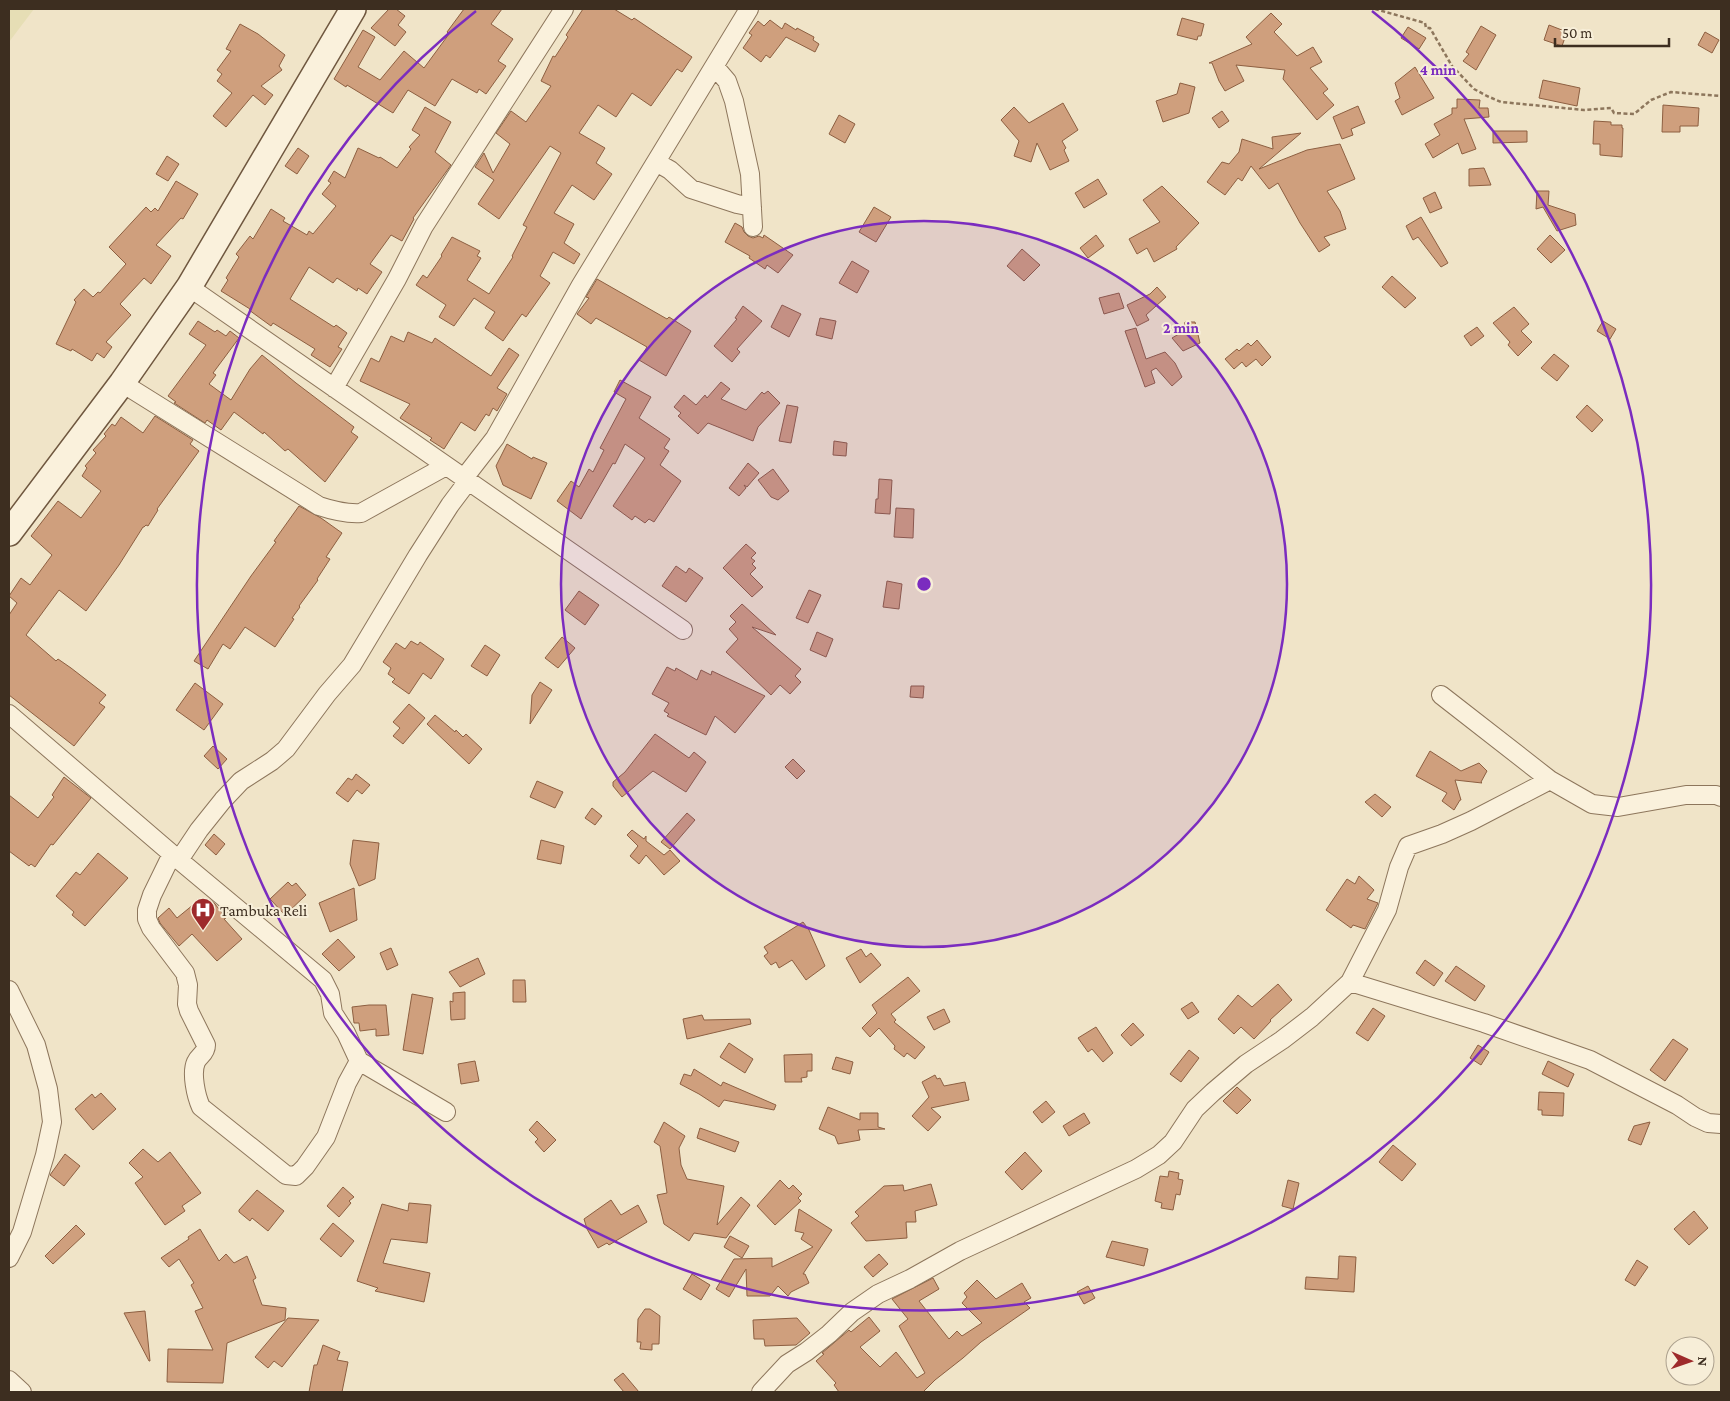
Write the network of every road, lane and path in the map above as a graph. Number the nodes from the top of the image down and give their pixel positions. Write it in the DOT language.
graph roads {
  1 [pos="353,9"];
  2 [pos="564,9"];
  3 [pos="749,9"];
  4 [pos="1375,9"];
  5 [pos="715,67"];
  6 [pos="1721,96"];
  7 [pos="656,162"];
  8 [pos="752,208"];
  9 [pos="753,227"];
  10 [pos="189,287"];
  11 [pos="122,383"];
  12 [pos="334,388"];
  13 [pos="446,466"];
  14 [pos="466,480"];
  15 [pos="9,533"];
  16 [pos="683,630"];
  17 [pos="1441,695"];
  18 [pos="9,714"];
  19 [pos="1550,780"];
  20 [pos="1721,797"];
  21 [pos="175,857"];
  22 [pos="1350,982"];
  23 [pos="9,990"];
  24 [pos="359,1061"];
  25 [pos="446,1112"];
  26 [pos="1721,1124"];
  27 [pos="9,1258"];
  28 [pos="9,1380"];
  29 [pos="22,1392"];
  30 [pos="761,1392"];
  1 -- 10 [label="street"];
  2 -- 12 [label="street"];
  3 -- 5 [label="street"];
  4 -- 6 [label="path"];
  5 -- 7 [label="street"];
  5 -- 8 [label="street"];
  7 -- 8 [label="street"];
  7 -- 14 [label="street"];
  8 -- 9 [label="street"];
  10 -- 11 [label="street"];
  10 -- 12 [label="street"];
  11 -- 13 [label="street"];
  11 -- 15 [label="street"];
  12 -- 13 [label="street"];
  13 -- 14 [label="street"];
  14 -- 16 [label="street"];
  14 -- 21 [label="street"];
  17 -- 19 [label="street"];
  18 -- 21 [label="street"];
  19 -- 20 [label="street"];
  19 -- 22 [label="street"];
  21 -- 24 [label="street"];
  21 -- 24 [label="street"];
  22 -- 26 [label="street"];
  22 -- 30 [label="street"];
  23 -- 27 [label="street"];
  24 -- 25 [label="street"];
  28 -- 29 [label="street"];
}
